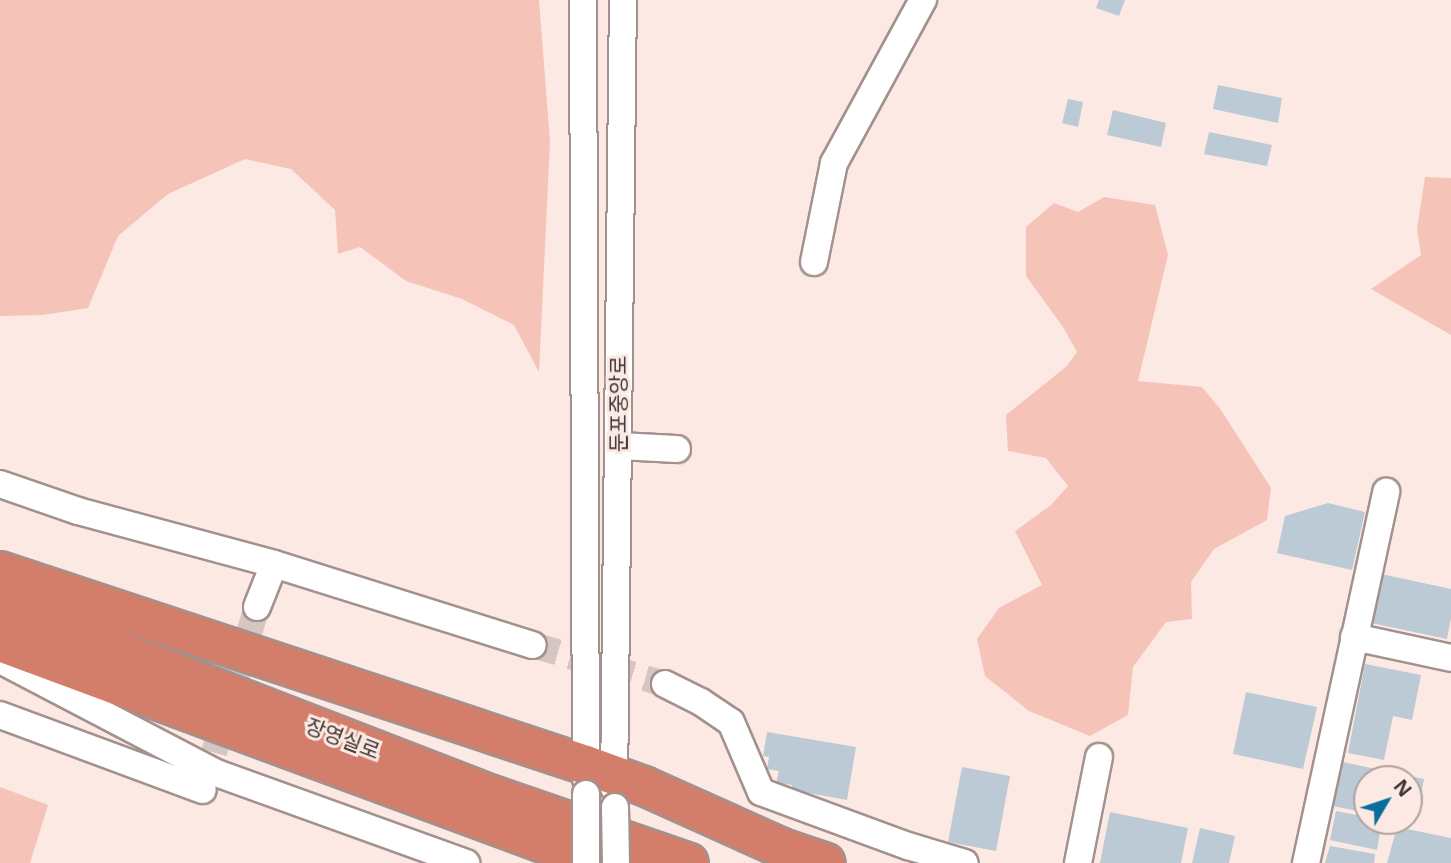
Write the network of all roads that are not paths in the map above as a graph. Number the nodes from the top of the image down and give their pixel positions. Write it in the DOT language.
graph roads {
  1 [pos="583,0"];
  2 [pos="623,0"];
  3 [pos="923,0"];
  4 [pos="814,262"];
  5 [pos="619,446"];
  6 [pos="677,449"];
  7 [pos="0,484"];
  8 [pos="1386,492"];
  9 [pos="274,564"];
  10 [pos="0,571"];
  11 [pos="0,605"];
  12 [pos="257,607"];
  13 [pos="1354,637"];
  14 [pos="0,642"];
  15 [pos="533,645"];
  16 [pos="1451,658"];
  17 [pos="0,660"];
  18 [pos="665,684"];
  19 [pos="0,715"];
  20 [pos="1099,757"];
  21 [pos="600,785"];
  22 [pos="203,790"];
  23 [pos="467,863"];
  24 [pos="586,863"];
  25 [pos="597,863"];
  26 [pos="616,863"];
  27 [pos="689,863"];
  28 [pos="826,863"];
  29 [pos="965,863"];
  30 [pos="1078,863"];
  31 [pos="1306,863"];
  1 -- 21 [label="street, 둔포중앙로"];
  2 -- 5 [label="street, 둔포중앙로"];
  3 -- 4 [label="street"];
  5 -- 6 [label="street"];
  5 -- 21 [label="street, 둔포중앙로"];
  7 -- 9 [label="street"];
  8 -- 13 [label="street"];
  9 -- 12 [label="street"];
  9 -- 15 [label="street"];
  10 -- 21 [label="highway"];
  11 -- 27 [label="highway, 장영실로"];
  13 -- 16 [label="street"];
  13 -- 31 [label="street"];
  14 -- 25 [label="highway, 장영실로"];
  17 -- 23 [label="street"];
  18 -- 29 [label="street"];
  19 -- 22 [label="street"];
  20 -- 30 [label="street"];
  21 -- 24 [label="street, bridge"];
  21 -- 26 [label="street, bridge"];
  21 -- 28 [label="highway"];
}
